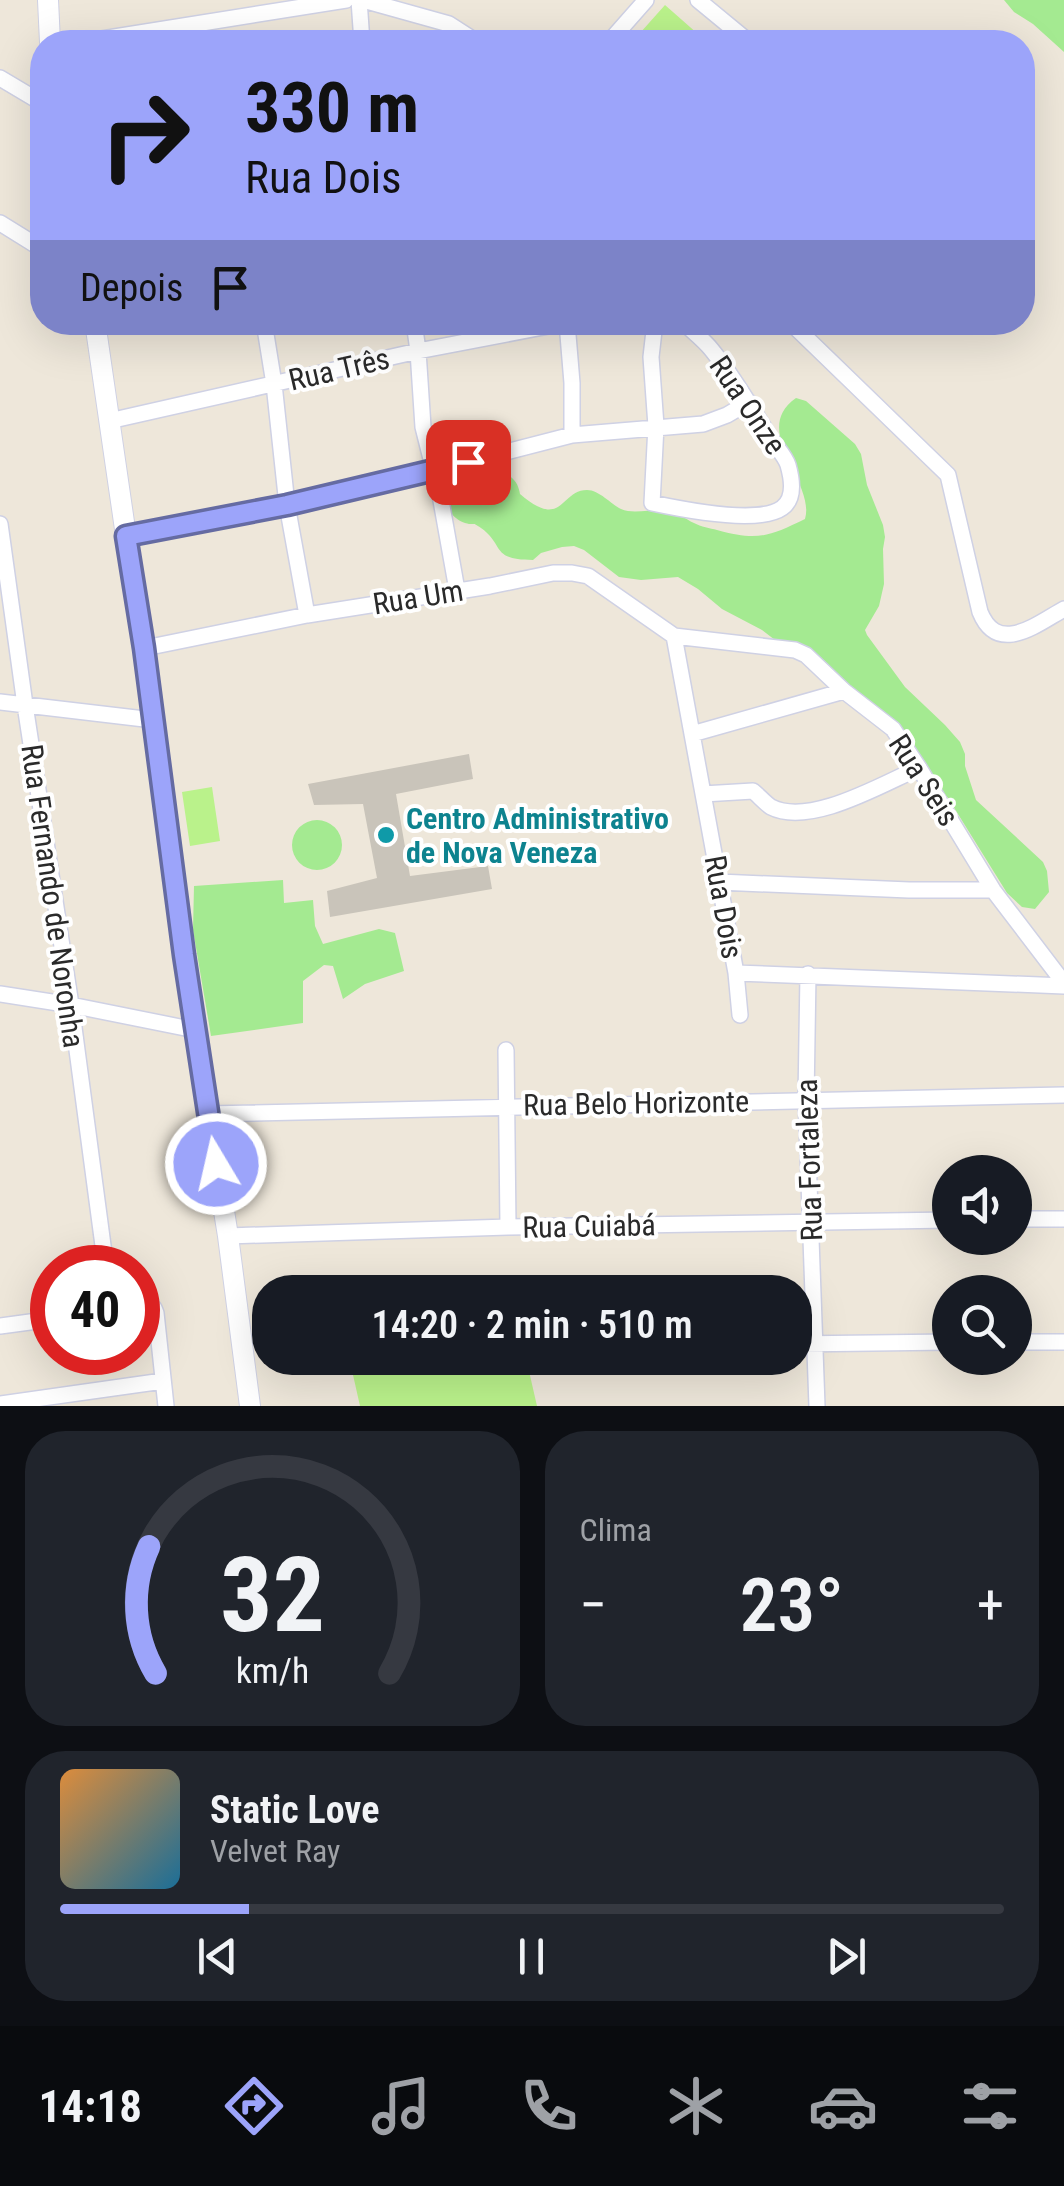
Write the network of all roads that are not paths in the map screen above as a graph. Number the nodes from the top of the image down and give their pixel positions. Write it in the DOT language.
graph roads {
  1 [pos="48,0"];
  2 [pos="346,0"];
  3 [pos="361,0"];
  4 [pos="646,0"];
  5 [pos="698,0"];
  6 [pos="49,30"];
  7 [pos="158,30"];
  8 [pos="362,30"];
  9 [pos="458,30"];
  10 [pos="620,30"];
  11 [pos="734,30"];
  12 [pos="0,78"];
  13 [pos="30,96"];
  14 [pos="0,223"];
  15 [pos="30,242"];
  16 [pos="97,335"];
  17 [pos="266,335"];
  18 [pos="416,335"];
  19 [pos="504,335"];
  20 [pos="569,335"];
  21 [pos="654,335"];
  22 [pos="697,335"];
  23 [pos="803,335"];
  24 [pos="418,351"];
  25 [pos="274,384"];
  26 [pos="749,402"];
  27 [pos="109,421"];
  28 [pos="656,426"];
  29 [pos="572,435"];
  30 [pos="433,471"];
  31 [pos="287,505"];
  32 [pos="0,524"];
  33 [pos="126,536"];
  34 [pos="457,590"];
  35 [pos="1064,609"];
  36 [pos="307,615"];
  37 [pos="674,636"];
  38 [pos="144,648"];
  39 [pos="844,691"];
  40 [pos="0,702"];
  41 [pos="25,705"];
  42 [pos="153,720"];
  43 [pos="692,734"];
  44 [pos="920,768"];
  45 [pos="703,794"];
  46 [pos="719,882"];
  47 [pos="993,890"];
  48 [pos="736,973"];
  49 [pos="808,974"];
  50 [pos="1064,985"];
  51 [pos="0,994"];
  52 [pos="70,1005"];
  53 [pos="740,1015"];
  54 [pos="195,1030"];
  55 [pos="506,1050"];
  56 [pos="1064,1095"];
  57 [pos="806,1100"];
  58 [pos="506,1106"];
  59 [pos="208,1114"];
  60 [pos="1064,1218"];
  61 [pos="1032,1219"];
  62 [pos="932,1220"];
  63 [pos="810,1223"];
  64 [pos="508,1227"];
  65 [pos="228,1236"];
  66 [pos="103,1245"];
  67 [pos="30,1322"];
  68 [pos="0,1326"];
  69 [pos="932,1342"];
  70 [pos="1032,1342"];
  71 [pos="1064,1342"];
  72 [pos="812,1344"];
  73 [pos="816,1344"];
  74 [pos="160,1352"];
  75 [pos="163,1381"];
  76 [pos="0,1404"];
  77 [pos="166,1406"];
  78 [pos="250,1406"];
  79 [pos="818,1406"];
  1 -- 6 [label="street"];
  2 -- 7 [label="street"];
  3 -- 8 [label="street"];
  3 -- 9 [label="street"];
  4 -- 10 [label="street"];
  5 -- 11 [label="street"];
  12 -- 13 [label="street"];
  14 -- 15 [label="street"];
  16 -- 27 [label="street"];
  17 -- 25 [label="street"];
  18 -- 24 [label="street"];
  19 -- 24 [label="street, Rua Três"];
  20 -- 29 [label="street"];
  21 -- 28 [label="street"];
  22 -- 26 [label="street, Rua Onze"];
  23 -- 35 [label="street"];
  24 -- 25 [label="street, Rua Três"];
  24 -- 30 [label="street"];
  25 -- 27 [label="street, Rua Três"];
  25 -- 31 [label="street"];
  26 -- 28 [label="street"];
  26 -- 28 [label="street, Rua Onze"];
  27 -- 33 [label="street"];
  28 -- 29 [label="street"];
  29 -- 30 [label="street"];
  30 -- 31 [label="street"];
  30 -- 34 [label="street"];
  31 -- 33 [label="street"];
  31 -- 36 [label="street"];
  32 -- 41 [label="street, Rua Fernando de Noronha"];
  33 -- 38 [label="street"];
  34 -- 36 [label="street, Rua Um"];
  34 -- 37 [label="street, Rua Um"];
  36 -- 38 [label="street, Rua Um"];
  37 -- 39 [label="street, Rua Seis"];
  37 -- 43 [label="street, Rua Dois"];
  38 -- 42 [label="street"];
  39 -- 43 [label="street"];
  39 -- 44 [label="street, Rua Seis"];
  40 -- 41 [label="street"];
  41 -- 42 [label="street"];
  41 -- 52 [label="street, Rua Fernando de Noronha"];
  42 -- 54 [label="street"];
  43 -- 45 [label="street, Rua Dois"];
  44 -- 45 [label="street"];
  44 -- 47 [label="street, Rua Seis"];
  45 -- 46 [label="street, Rua Dois"];
  46 -- 47 [label="street"];
  46 -- 48 [label="street, Rua Dois"];
  47 -- 50 [label="street, Rua Seis"];
  48 -- 49 [label="street, Rua Dois"];
  48 -- 53 [label="street"];
  49 -- 50 [label="street, Rua Dois"];
  49 -- 57 [label="street, Rua Fortaleza"];
  51 -- 52 [label="street"];
  52 -- 54 [label="street"];
  52 -- 66 [label="street, Rua Fernando de Noronha"];
  54 -- 59 [label="street"];
  55 -- 58 [label="street"];
  56 -- 57 [label="street, Rua Belo Horizonte"];
  57 -- 58 [label="street, Rua Belo Horizonte"];
  57 -- 63 [label="street, Rua Fortaleza"];
  58 -- 59 [label="street, Rua Belo Horizonte"];
  58 -- 64 [label="street"];
  59 -- 65 [label="street"];
  60 -- 61 [label="street"];
  62 -- 63 [label="street, Rua Cuiabá"];
  63 -- 64 [label="street, Rua Cuiabá"];
  63 -- 73 [label="street, Rua Fortaleza"];
  64 -- 65 [label="street, Rua Cuiabá"];
  65 -- 78 [label="street"];
  67 -- 68 [label="street"];
  69 -- 73 [label="street"];
  70 -- 71 [label="street"];
  72 -- 73 [label="street"];
  73 -- 79 [label="street, Rua Fortaleza"];
  74 -- 75 [label="street"];
  75 -- 76 [label="street"];
  75 -- 77 [label="street"];
}
